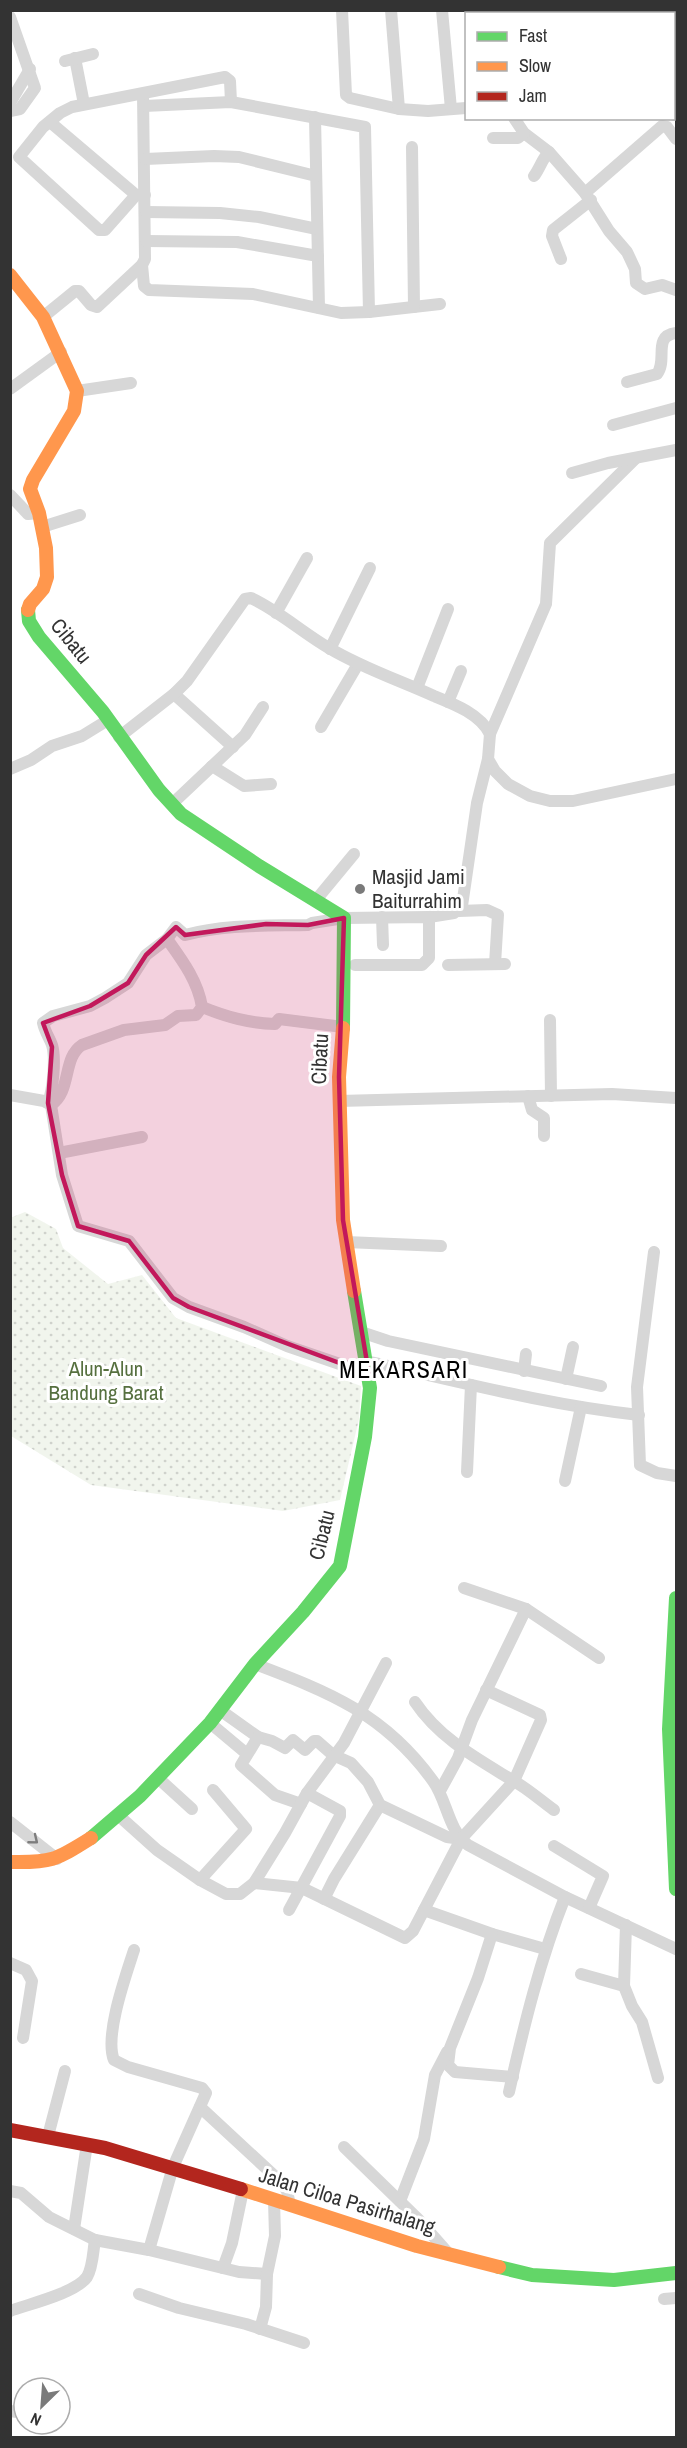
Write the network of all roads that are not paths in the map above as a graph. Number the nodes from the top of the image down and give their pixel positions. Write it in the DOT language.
graph roads {
  1 [pos="342,10"];
  2 [pos="391,10"];
  3 [pos="442,10"];
  4 [pos="10,17"];
  5 [pos="10,51"];
  6 [pos="93,54"];
  7 [pos="28,64"];
  8 [pos="144,100"];
  9 [pos="231,102"];
  10 [pos="10,103"];
  11 [pos="84,104"];
  12 [pos="465,108"];
  13 [pos="451,109"];
  14 [pos="399,110"];
  15 [pos="10,111"];
  16 [pos="315,117"];
  17 [pos="515,120"];
  18 [pos="50,122"];
  19 [pos="667,122"];
  20 [pos="524,133"];
  21 [pos="494,138"];
  22 [pos="676,140"];
  23 [pos="412,147"];
  24 [pos="549,152"];
  25 [pos="145,159"];
  26 [pos="316,176"];
  27 [pos="534,176"];
  28 [pos="140,195"];
  29 [pos="588,196"];
  30 [pos="146,212"];
  31 [pos="317,229"];
  32 [pos="146,241"];
  33 [pos="318,256"];
  34 [pos="561,259"];
  35 [pos="142,265"];
  36 [pos="10,275"];
  37 [pos="676,290"];
  38 [pos="440,304"];
  39 [pos="414,307"];
  40 [pos="319,308"];
  41 [pos="369,312"];
  42 [pos="43,317"];
  43 [pos="676,333"];
  44 [pos="61,352"];
  45 [pos="627,382"];
  46 [pos="131,383"];
  47 [pos="10,389"];
  48 [pos="77,391"];
  49 [pos="676,408"];
  50 [pos="613,425"];
  51 [pos="676,450"];
  52 [pos="634,459"];
  53 [pos="572,473"];
  54 [pos="10,495"];
  55 [pos="39,513"];
  56 [pos="80,515"];
  57 [pos="42,527"];
  58 [pos="307,558"];
  59 [pos="370,568"];
  60 [pos="448,609"];
  61 [pos="276,613"];
  62 [pos="330,649"];
  63 [pos="358,664"];
  64 [pos="461,671"];
  65 [pos="417,688"];
  66 [pos="174,694"];
  67 [pos="448,702"];
  68 [pos="263,707"];
  69 [pos="108,720"];
  70 [pos="321,727"];
  71 [pos="490,734"];
  72 [pos="119,737"];
  73 [pos="233,747"];
  74 [pos="488,759"];
  75 [pos="212,766"];
  76 [pos="10,769"];
  77 [pos="676,779"];
  78 [pos="271,784"];
  79 [pos="172,804"];
  80 [pos="354,854"];
  81 [pos="316,900"];
  82 [pos="459,910"];
  83 [pos="382,917"];
  84 [pos="429,917"];
  85 [pos="344,918"];
  86 [pos="167,939"];
  87 [pos="383,945"];
  88 [pos="448,964"];
  89 [pos="355,965"];
  90 [pos="202,1007"];
  91 [pos="550,1020"];
  92 [pos="343,1027"];
  93 [pos="10,1095"];
  94 [pos="528,1096"];
  95 [pos="550,1096"];
  96 [pos="676,1098"];
  97 [pos="339,1101"];
  98 [pos="50,1104"];
  99 [pos="544,1136"];
  100 [pos="142,1137"];
  101 [pos="59,1153"];
  102 [pos="346,1242"];
  103 [pos="441,1246"];
  104 [pos="654,1252"];
  105 [pos="361,1332"];
  106 [pos="573,1347"];
  107 [pos="526,1354"];
  108 [pos="368,1367"];
  109 [pos="524,1371"];
  110 [pos="566,1379"];
  111 [pos="471,1385"];
  112 [pos="601,1386"];
  113 [pos="581,1407"];
  114 [pos="639,1415"];
  115 [pos="467,1472"];
  116 [pos="676,1476"];
  117 [pos="565,1481"];
  118 [pos="464,1587"];
  119 [pos="676,1598"];
  120 [pos="526,1609"];
  121 [pos="599,1658"];
  122 [pos="386,1663"];
  123 [pos="255,1664"];
  124 [pos="486,1690"];
  125 [pos="415,1702"];
  126 [pos="220,1710"];
  127 [pos="362,1712"];
  128 [pos="210,1723"];
  129 [pos="258,1737"];
  130 [pos="462,1748"];
  131 [pos="247,1754"];
  132 [pos="333,1755"];
  133 [pos="158,1778"];
  134 [pos="514,1781"];
  135 [pos="213,1790"];
  136 [pos="440,1791"];
  137 [pos="307,1793"];
  138 [pos="301,1804"];
  139 [pos="380,1805"];
  140 [pos="192,1809"];
  141 [pos="554,1810"];
  142 [pos="118,1815"];
  143 [pos="10,1822"];
  144 [pos="460,1839"];
  145 [pos="554,1845"];
  146 [pos="57,1859"];
  147 [pos="10,1862"];
  148 [pos="200,1880"];
  149 [pos="254,1882"];
  150 [pos="302,1888"];
  151 [pos="676,1889"];
  152 [pos="566,1897"];
  153 [pos="324,1899"];
  154 [pos="589,1908"];
  155 [pos="289,1910"];
  156 [pos="424,1910"];
  157 [pos="626,1925"];
  158 [pos="492,1934"];
  159 [pos="545,1949"];
  160 [pos="676,1949"];
  161 [pos="134,1950"];
  162 [pos="10,1963"];
  163 [pos="581,1974"];
  164 [pos="624,1986"];
  165 [pos="23,2038"];
  166 [pos="450,2048"];
  167 [pos="65,2071"];
  168 [pos="513,2078"];
  169 [pos="658,2078"];
  170 [pos="510,2092"];
  171 [pos="200,2107"];
  172 [pos="10,2130"];
  173 [pos="48,2136"];
  174 [pos="87,2144"];
  175 [pos="344,2147"];
  176 [pos="173,2167"];
  177 [pos="243,2190"];
  178 [pos="10,2191"];
  179 [pos="274,2200"];
  180 [pos="400,2201"];
  181 [pos="290,2205"];
  182 [pos="74,2229"];
  183 [pos="95,2240"];
  184 [pos="149,2250"];
  185 [pos="448,2253"];
  186 [pos="223,2268"];
  187 [pos="676,2273"];
  188 [pos="267,2274"];
  189 [pos="139,2294"];
  190 [pos="10,2311"];
  191 [pos="260,2329"];
  192 [pos="304,2343"];
  1 -- 14 [label="street"];
  2 -- 14 [label="street"];
  3 -- 13 [label="street"];
  4 -- 7 [label="street"];
  5 -- 7 [label="street"];
  6 -- 11 [label="street"];
  7 -- 10 [label="street"];
  7 -- 15 [label="street"];
  8 -- 9 [label="street"];
  8 -- 9 [label="street"];
  8 -- 11 [label="street"];
  8 -- 25 [label="street"];
  9 -- 16 [label="street"];
  11 -- 18 [label="street"];
  12 -- 13 [label="street"];
  13 -- 14 [label="street"];
  16 -- 26 [label="street"];
  16 -- 41 [label="street"];
  17 -- 20 [label="street"];
  18 -- 28 [label="street"];
  18 -- 28 [label="street"];
  19 -- 22 [label="street"];
  19 -- 29 [label="street"];
  20 -- 21 [label="street"];
  20 -- 24 [label="street"];
  23 -- 39 [label="street"];
  24 -- 27 [label="street"];
  24 -- 29 [label="street"];
  25 -- 26 [label="street"];
  25 -- 28 [label="street"];
  26 -- 31 [label="street"];
  28 -- 30 [label="street"];
  29 -- 34 [label="street"];
  29 -- 37 [label="street"];
  30 -- 31 [label="street"];
  30 -- 32 [label="street"];
  31 -- 33 [label="street"];
  32 -- 33 [label="street"];
  32 -- 35 [label="street"];
  33 -- 40 [label="street"];
  35 -- 40 [label="street"];
  35 -- 42 [label="street"];
  36 -- 42 [label="main road"];
  38 -- 39 [label="street"];
  39 -- 41 [label="street"];
  40 -- 41 [label="street"];
  42 -- 44 [label="main road"];
  43 -- 45 [label="street"];
  44 -- 47 [label="street"];
  44 -- 48 [label="main road"];
  46 -- 48 [label="street"];
  48 -- 55 [label="main road, Cibatu"];
  49 -- 50 [label="street"];
  51 -- 52 [label="street"];
  52 -- 53 [label="street"];
  52 -- 71 [label="street"];
  54 -- 55 [label="street"];
  55 -- 57 [label="main road, Cibatu"];
  56 -- 57 [label="street"];
  57 -- 69 [label="main road, Cibatu"];
  58 -- 61 [label="street"];
  59 -- 62 [label="street"];
  60 -- 65 [label="street"];
  61 -- 62 [label="street"];
  61 -- 66 [label="street"];
  62 -- 63 [label="street"];
  63 -- 65 [label="street"];
  63 -- 70 [label="street"];
  64 -- 67 [label="street"];
  65 -- 67 [label="street"];
  66 -- 72 [label="street"];
  66 -- 73 [label="street"];
  67 -- 71 [label="street"];
  68 -- 73 [label="street"];
  69 -- 72 [label="main road, Cibatu"];
  69 -- 76 [label="street"];
  71 -- 74 [label="street"];
  72 -- 79 [label="main road, Cibatu"];
  73 -- 75 [label="street"];
  74 -- 77 [label="street"];
  74 -- 82 [label="street"];
  75 -- 78 [label="street"];
  75 -- 79 [label="street"];
  79 -- 81 [label="main road, Cibatu"];
  80 -- 81 [label="street"];
  81 -- 85 [label="main road, Cibatu"];
  82 -- 84 [label="street"];
  82 -- 88 [label="street"];
  83 -- 84 [label="street"];
  83 -- 85 [label="street"];
  83 -- 87 [label="street"];
  84 -- 89 [label="street"];
  85 -- 86 [label="street"];
  85 -- 92 [label="main road, Cibatu"];
  86 -- 90 [label="street"];
  86 -- 98 [label="street"];
  90 -- 92 [label="street"];
  90 -- 98 [label="street"];
  91 -- 95 [label="street"];
  92 -- 97 [label="main road, Cibatu"];
  93 -- 98 [label="street"];
  94 -- 95 [label="street"];
  94 -- 97 [label="street"];
  94 -- 99 [label="street"];
  95 -- 96 [label="street"];
  97 -- 102 [label="main road, Cibatu"];
  98 -- 101 [label="street"];
  100 -- 101 [label="street"];
  101 -- 108 [label="street"];
  102 -- 103 [label="street"];
  102 -- 105 [label="main road, Cibatu"];
  104 -- 114 [label="street"];
  105 -- 108 [label="main road, Cibatu"];
  105 -- 109 [label="street"];
  106 -- 110 [label="street"];
  107 -- 109 [label="street"];
  108 -- 111 [label="street"];
  108 -- 123 [label="main road, Cibatu"];
  109 -- 110 [label="street"];
  110 -- 112 [label="street"];
  111 -- 113 [label="street"];
  111 -- 115 [label="street"];
  113 -- 114 [label="street"];
  113 -- 117 [label="street"];
  114 -- 116 [label="street"];
  118 -- 120 [label="street"];
  119 -- 151 [label="main road"];
  120 -- 121 [label="street"];
  120 -- 124 [label="street"];
  122 -- 127 [label="street"];
  123 -- 126 [label="main road, Cibatu"];
  123 -- 127 [label="street"];
  124 -- 130 [label="street"];
  124 -- 134 [label="street"];
  125 -- 130 [label="street"];
  126 -- 128 [label="main road, Cibatu"];
  126 -- 129 [label="street"];
  127 -- 132 [label="street"];
  127 -- 136 [label="street"];
  128 -- 131 [label="street"];
  128 -- 133 [label="main road, Cibatu"];
  129 -- 131 [label="street"];
  129 -- 132 [label="street"];
  130 -- 134 [label="street"];
  130 -- 136 [label="street"];
  131 -- 138 [label="street"];
  132 -- 137 [label="street"];
  132 -- 139 [label="street"];
  133 -- 140 [label="street"];
  133 -- 142 [label="main road, Cibatu"];
  134 -- 141 [label="street"];
  134 -- 144 [label="street"];
  135 -- 148 [label="street"];
  136 -- 144 [label="street"];
  137 -- 138 [label="street"];
  137 -- 150 [label="street"];
  138 -- 149 [label="street"];
  139 -- 144 [label="street"];
  139 -- 153 [label="street"];
  142 -- 146 [label="main road, Cibatu"];
  142 -- 148 [label="street"];
  143 -- 146 [label="street, one-way"];
  144 -- 152 [label="street"];
  144 -- 156 [label="street"];
  145 -- 154 [label="street"];
  146 -- 147 [label="main road, Cibatu"];
  148 -- 149 [label="street"];
  149 -- 150 [label="street"];
  150 -- 153 [label="street"];
  150 -- 155 [label="street"];
  152 -- 154 [label="street"];
  152 -- 159 [label="street"];
  153 -- 156 [label="street"];
  154 -- 157 [label="street"];
  156 -- 158 [label="street"];
  157 -- 160 [label="street"];
  157 -- 164 [label="street"];
  158 -- 159 [label="street"];
  158 -- 166 [label="street"];
  159 -- 168 [label="street"];
  161 -- 171 [label="street"];
  162 -- 165 [label="street"];
  163 -- 164 [label="street"];
  164 -- 169 [label="street"];
  166 -- 168 [label="street"];
  166 -- 180 [label="street"];
  167 -- 173 [label="street"];
  168 -- 170 [label="street"];
  171 -- 176 [label="street"];
  171 -- 181 [label="street"];
  172 -- 173 [label="main road, Jalan Ciloa Pasirhalang"];
  173 -- 174 [label="main road, Jalan Ciloa Pasirhalang"];
  174 -- 176 [label="main road, Jalan Ciloa Pasirhalang"];
  174 -- 182 [label="street"];
  175 -- 180 [label="street"];
  176 -- 177 [label="main road, Jalan Ciloa Pasirhalang"];
  176 -- 184 [label="street"];
  177 -- 179 [label="main road, Jalan Ciloa Pasirhalang"];
  177 -- 186 [label="street"];
  178 -- 182 [label="street"];
  179 -- 181 [label="main road, Jalan Ciloa Pasirhalang"];
  179 -- 188 [label="street"];
  180 -- 185 [label="street"];
  181 -- 185 [label="main road, Jalan Ciloa Pasirhalang"];
  182 -- 183 [label="street"];
  183 -- 184 [label="street"];
  183 -- 190 [label="street"];
  184 -- 186 [label="street"];
  185 -- 187 [label="main road, Jalan Ciloa Pasirhalang"];
  186 -- 188 [label="street"];
  188 -- 191 [label="street"];
  189 -- 191 [label="street"];
  191 -- 192 [label="street"];
}
